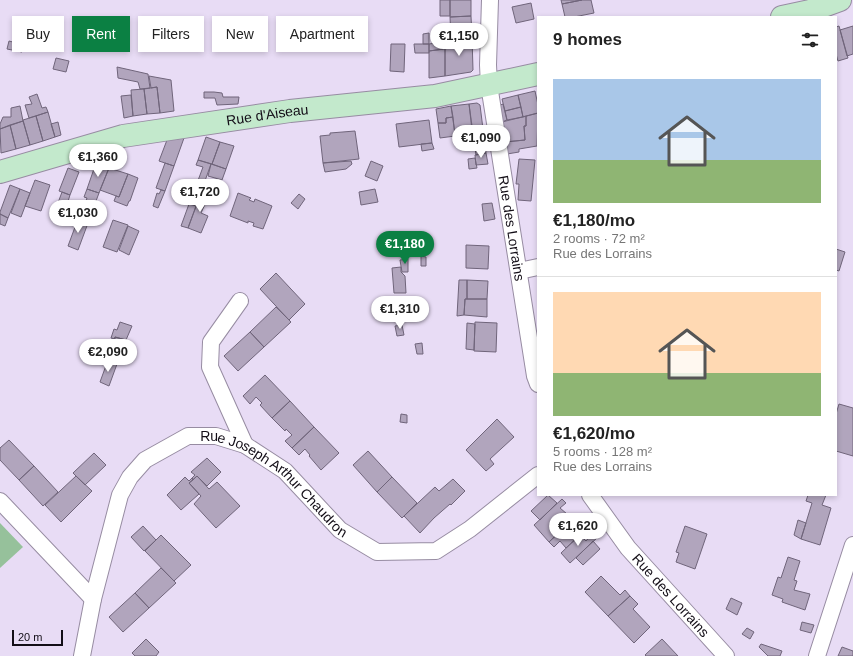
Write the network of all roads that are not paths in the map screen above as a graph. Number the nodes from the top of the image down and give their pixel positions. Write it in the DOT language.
graph roads {
  1 [pos="490,0"];
  2 [pos="840,0"];
  3 [pos="792,10"];
  4 [pos="537,74"];
  5 [pos="489,85"];
  6 [pos="0,172"];
  7 [pos="537,267"];
  8 [pos="519,271"];
  9 [pos="240,301"];
  10 [pos="537,381"];
  11 [pos="245,444"];
  12 [pos="537,477"];
  13 [pos="591,496"];
  14 [pos="0,501"];
  15 [pos="853,545"];
  16 [pos="92,599"];
  17 [pos="82,656"];
  18 [pos="726,656"];
  19 [pos="817,656"];
  1 -- 5 [label="street, Rue des Lorrains"];
  2 -- 3 [label="street"];
  4 -- 5 [label="street, Rue d'Aiseau"];
  5 -- 6 [label="street, Rue d'Aiseau"];
  5 -- 8 [label="street, Rue des Lorrains"];
  7 -- 8 [label="street"];
  8 -- 10 [label="street, Rue des Lorrains"];
  9 -- 11 [label="street"];
  11 -- 12 [label="street, Rue Joseph Arthur Chaudron"];
  11 -- 16 [label="street, Rue Joseph Arthur Chaudron"];
  13 -- 18 [label="street, Rue des Lorrains"];
  14 -- 16 [label="street"];
  15 -- 19 [label="street"];
  16 -- 17 [label="street, Rue Joseph Arthur Chaudron"];
}
